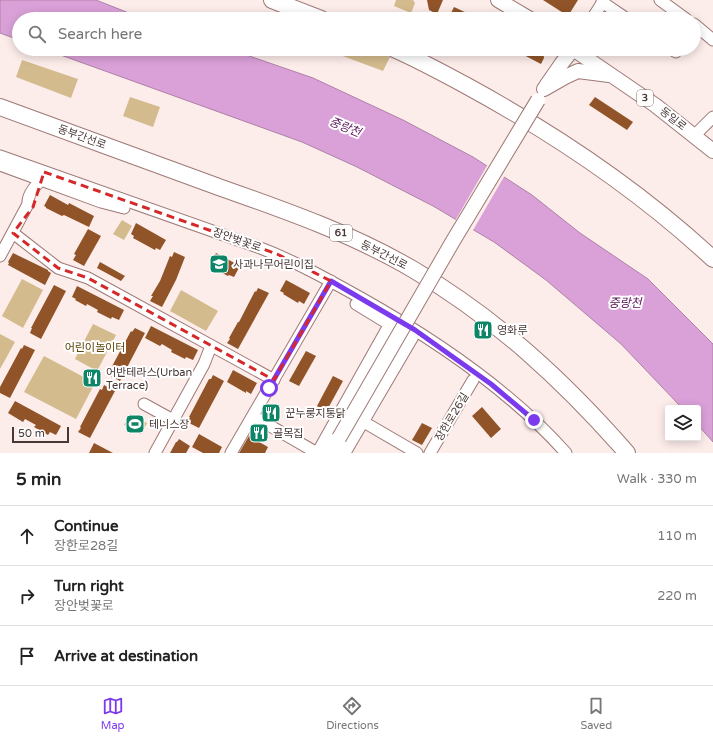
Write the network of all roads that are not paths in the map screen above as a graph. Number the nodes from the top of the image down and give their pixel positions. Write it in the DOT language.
graph roads {
  1 [pos="272,0"];
  2 [pos="498,0"];
  3 [pos="660,0"];
  4 [pos="603,1"];
  5 [pos="304,12"];
  6 [pos="518,12"];
  7 [pos="596,12"];
  8 [pos="618,12"];
  9 [pos="676,12"];
  10 [pos="701,30"];
  11 [pos="713,40"];
  12 [pos="408,56"];
  13 [pos="568,56"];
  14 [pos="583,56"];
  15 [pos="611,75"];
  16 [pos="541,95"];
  17 [pos="0,107"];
  18 [pos="713,117"];
  19 [pos="694,136"];
  20 [pos="713,150"];
  21 [pos="0,156"];
  22 [pos="0,165"];
  23 [pos="42,176"];
  24 [pos="13,233"];
  25 [pos="0,256"];
  26 [pos="713,259"];
  27 [pos="329,284"];
  28 [pos="391,325"];
  29 [pos="411,337"];
  30 [pos="211,346"];
  31 [pos="274,380"];
  32 [pos="473,380"];
  33 [pos="144,404"];
  34 [pos="253,416"];
  35 [pos="173,420"];
  36 [pos="362,421"];
  37 [pos="155,453"];
  38 [pos="231,453"];
  39 [pos="318,453"];
  40 [pos="330,453"];
  41 [pos="343,453"];
  42 [pos="417,453"];
  43 [pos="430,453"];
  44 [pos="556,453"];
  45 [pos="566,453"];
  46 [pos="627,453"];
  1 -- 5 [label="highway"];
  2 -- 6 [label="main road"];
  3 -- 9 [label="street"];
  4 -- 7 [label="street"];
  4 -- 8 [label="street"];
  10 -- 11 [label="street"];
  12 -- 26 [label="highway"];
  13 -- 16 [label="main road"];
  14 -- 15 [label="main road, 동일로 / 3"];
  15 -- 16 [label="main road"];
  15 -- 19 [label="main road, 동일로 / 3"];
  16 -- 40 [label="main road, bridge"];
  17 -- 46 [label="highway, 동부간선로 / 61"];
  18 -- 19 [label="street"];
  19 -- 20 [label="main road, 동일로 / 3"];
  21 -- 23 [label="street, 장안벚꽃로"];
  22 -- 23 [label="street, 장안벚꽃로"];
  23 -- 24 [label="street"];
  23 -- 24 [label="street"];
  23 -- 27 [label="street, 장안벚꽃로"];
  24 -- 25 [label="street"];
  24 -- 30 [label="street"];
  27 -- 28 [label="street, 장안벚꽃로"];
  27 -- 31 [label="street"];
  27 -- 45 [label="street, 장안벚꽃로"];
  28 -- 29 [label="street, 장안벚꽃로"];
  28 -- 39 [label="main road"];
  29 -- 32 [label="street, 장안벚꽃로"];
  29 -- 36 [label="main road"];
  30 -- 31 [label="street"];
  30 -- 35 [label="street"];
  31 -- 34 [label="street"];
  32 -- 43 [label="street, 장한로26길"];
  32 -- 44 [label="street, 장안벚꽃로"];
  33 -- 35 [label="street"];
  34 -- 38 [label="street"];
  34 -- 39 [label="street"];
  35 -- 37 [label="street"];
  36 -- 41 [label="main road"];
  36 -- 42 [label="street"];
}
